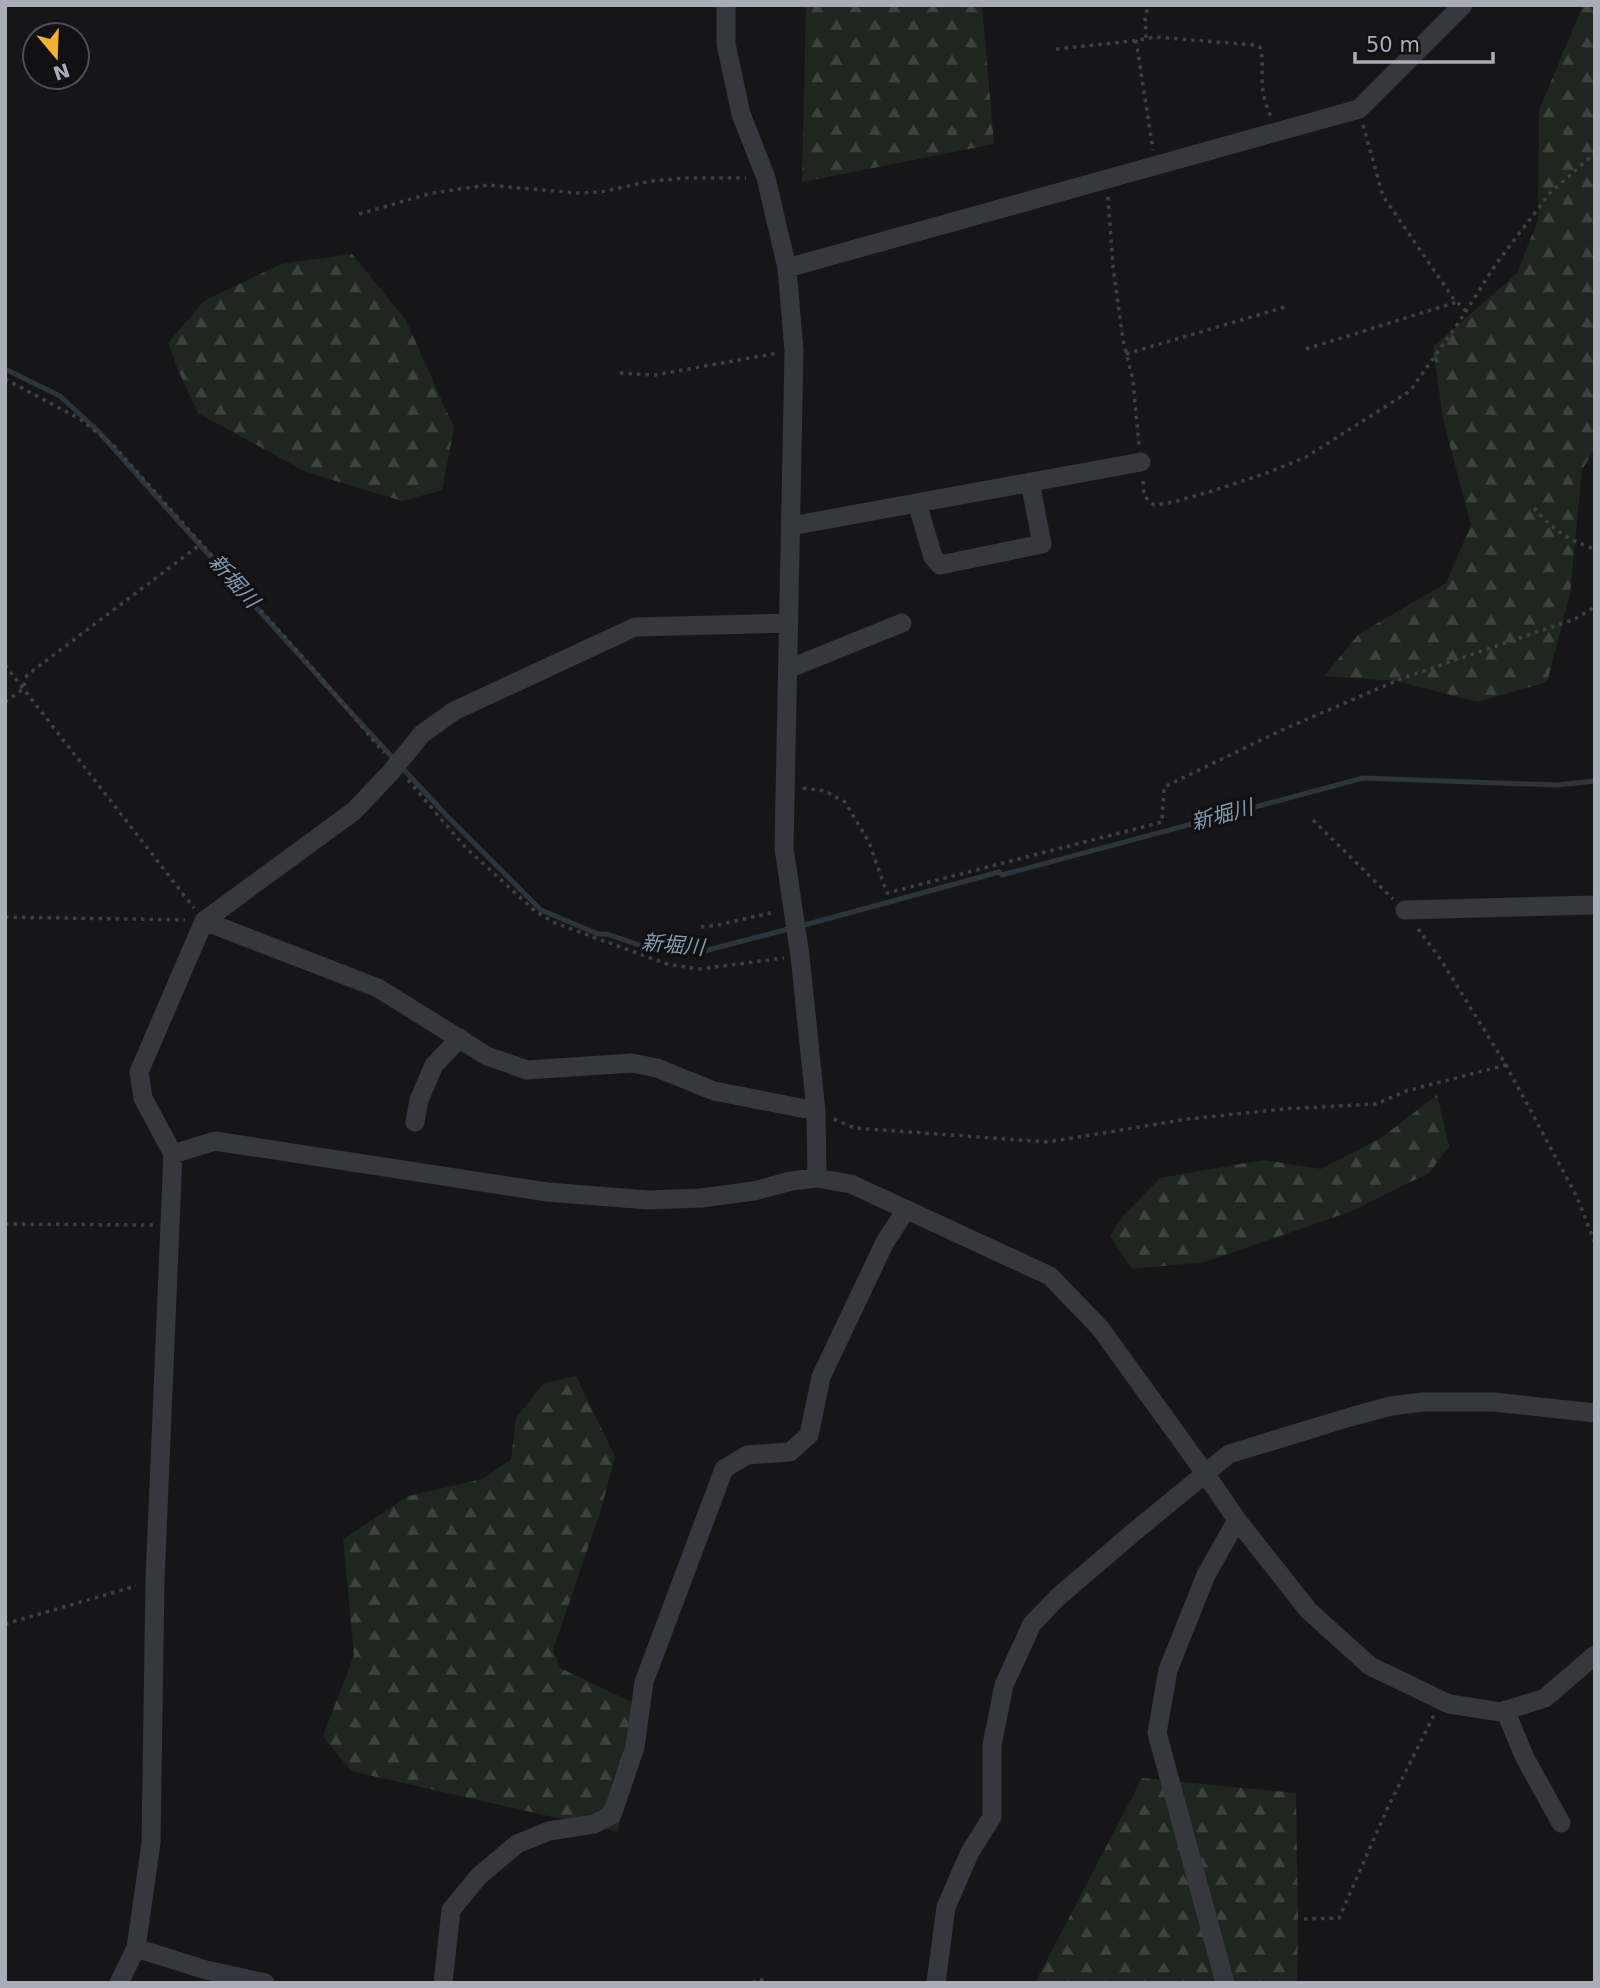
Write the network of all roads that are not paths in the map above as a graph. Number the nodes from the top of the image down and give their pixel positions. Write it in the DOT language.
graph roads {
  1 [pos="726,5"];
  2 [pos="1463,5"];
  3 [pos="787,268"];
  4 [pos="1141,462"];
  5 [pos="1030,482"];
  6 [pos="917,503"];
  7 [pos="791,526"];
  8 [pos="902,623"];
  9 [pos="789,624"];
  10 [pos="788,669"];
  11 [pos="1595,905"];
  12 [pos="1405,910"];
  13 [pos="204,921"];
  14 [pos="460,1038"];
  15 [pos="816,1111"];
  16 [pos="415,1122"];
  17 [pos="173,1154"];
  18 [pos="817,1178"];
  19 [pos="906,1210"];
  20 [pos="1595,1413"];
  21 [pos="1205,1473"];
  22 [pos="1237,1520"];
  23 [pos="1595,1655"];
  24 [pos="1505,1710"];
  25 [pos="1561,1823"];
  26 [pos="136,1948"];
  27 [pos="119,1983"];
  28 [pos="265,1983"];
  29 [pos="443,1983"];
  30 [pos="936,1983"];
  31 [pos="1225,1983"];
  1 -- 3 [label="street"];
  2 -- 3 [label="street"];
  3 -- 7 [label="street"];
  4 -- 5 [label="street"];
  5 -- 6 [label="street"];
  5 -- 6 [label="street"];
  6 -- 7 [label="street"];
  7 -- 9 [label="street"];
  8 -- 10 [label="street"];
  9 -- 10 [label="street"];
  9 -- 13 [label="street"];
  10 -- 15 [label="street"];
  11 -- 12 [label="street"];
  13 -- 14 [label="street"];
  13 -- 17 [label="street"];
  14 -- 15 [label="street"];
  14 -- 16 [label="street"];
  15 -- 18 [label="street"];
  17 -- 18 [label="street"];
  17 -- 26 [label="street"];
  18 -- 19 [label="street"];
  19 -- 21 [label="street"];
  19 -- 29 [label="street"];
  20 -- 21 [label="street"];
  21 -- 22 [label="street"];
  21 -- 30 [label="street"];
  22 -- 24 [label="street"];
  22 -- 31 [label="street"];
  23 -- 24 [label="street"];
  24 -- 25 [label="street"];
  26 -- 27 [label="street"];
  26 -- 28 [label="street"];
}
